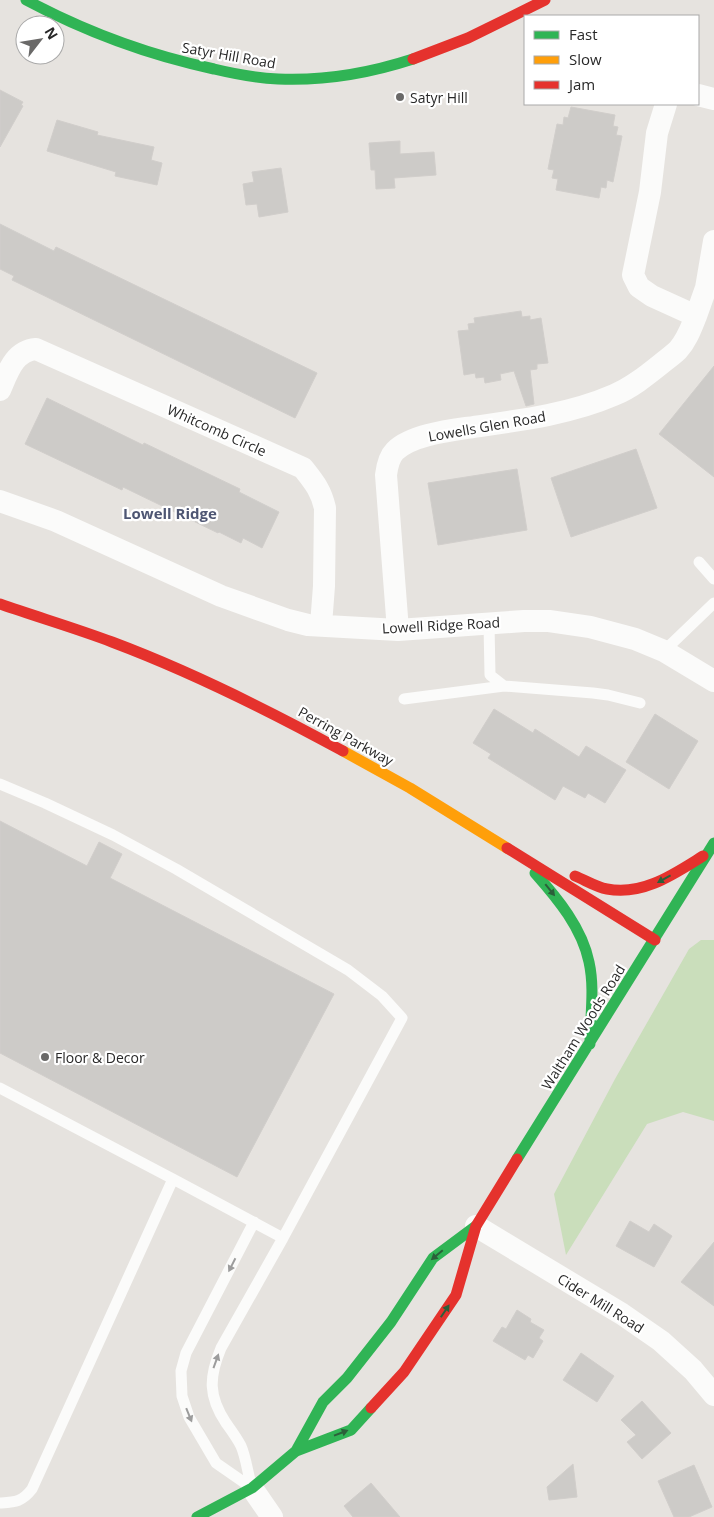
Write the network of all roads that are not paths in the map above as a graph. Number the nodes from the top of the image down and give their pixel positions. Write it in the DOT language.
graph roads {
  1 [pos="26,0"];
  2 [pos="545,0"];
  3 [pos="699,95"];
  4 [pos="714,99"];
  5 [pos="666,105"];
  6 [pos="714,242"];
  7 [pos="696,316"];
  8 [pos="0,390"];
  9 [pos="0,502"];
  10 [pos="699,562"];
  11 [pos="714,579"];
  12 [pos="714,603"];
  13 [pos="0,604"];
  14 [pos="489,624"];
  15 [pos="321,625"];
  16 [pos="398,630"];
  17 [pos="664,651"];
  18 [pos="714,681"];
  19 [pos="504,686"];
  20 [pos="404,699"];
  21 [pos="640,703"];
  22 [pos="0,784"];
  23 [pos="714,843"];
  24 [pos="517,854"];
  25 [pos="706,854"];
  26 [pos="655,940"];
  27 [pos="590,1044"];
  28 [pos="0,1088"];
  29 [pos="173,1179"];
  30 [pos="254,1222"];
  31 [pos="476,1226"];
  32 [pos="283,1238"];
  33 [pos="714,1395"];
  34 [pos="296,1451"];
  35 [pos="252,1488"];
  36 [pos="0,1503"];
  37 [pos="196,1517"];
  38 [pos="272,1517"];
  1 -- 2 [label="street, Satyr Hill Road"];
  3 -- 4 [label="street"];
  5 -- 7 [label="street"];
  6 -- 7 [label="street, Lowells Glen Road"];
  7 -- 16 [label="street, Lowells Glen Road"];
  8 -- 15 [label="street, Whitcomb Circle"];
  9 -- 15 [label="street, Lowell Ridge Road"];
  10 -- 11 [label="lane"];
  12 -- 17 [label="lane"];
  13 -- 24 [label="street, Perring Parkway"];
  14 -- 16 [label="street, Lowell Ridge Road"];
  14 -- 17 [label="street, Lowell Ridge Road"];
  14 -- 19 [label="lane"];
  15 -- 16 [label="street, Lowell Ridge Road"];
  17 -- 18 [label="street, Lowell Ridge Road"];
  19 -- 20 [label="lane"];
  19 -- 21 [label="lane"];
  22 -- 32 [label="lane"];
  23 -- 25 [label="street, Waltham Woods Road"];
  25 -- 24 [label="street, one-way"];
  24 -- 26 [label="street, Perring Parkway"];
  24 -- 27 [label="street, one-way"];
  25 -- 26 [label="street, Waltham Woods Road"];
  26 -- 27 [label="street, Waltham Woods Road"];
  27 -- 31 [label="street, Waltham Woods Road"];
  28 -- 29 [label="lane"];
  29 -- 30 [label="lane"];
  29 -- 36 [label="lane"];
  30 -- 32 [label="lane"];
  30 -- 35 [label="lane, one-way"];
  31 -- 33 [label="street, Cider Mill Road"];
  31 -- 34 [label="street, Waltham Woods Road, one-way"];
  34 -- 31 [label="street, Waltham Woods Road, one-way"];
  35 -- 32 [label="lane, one-way"];
  34 -- 35 [label="street, Waltham Woods Road"];
  35 -- 37 [label="street, Waltham Woods Road"];
  35 -- 38 [label="street"];
}
